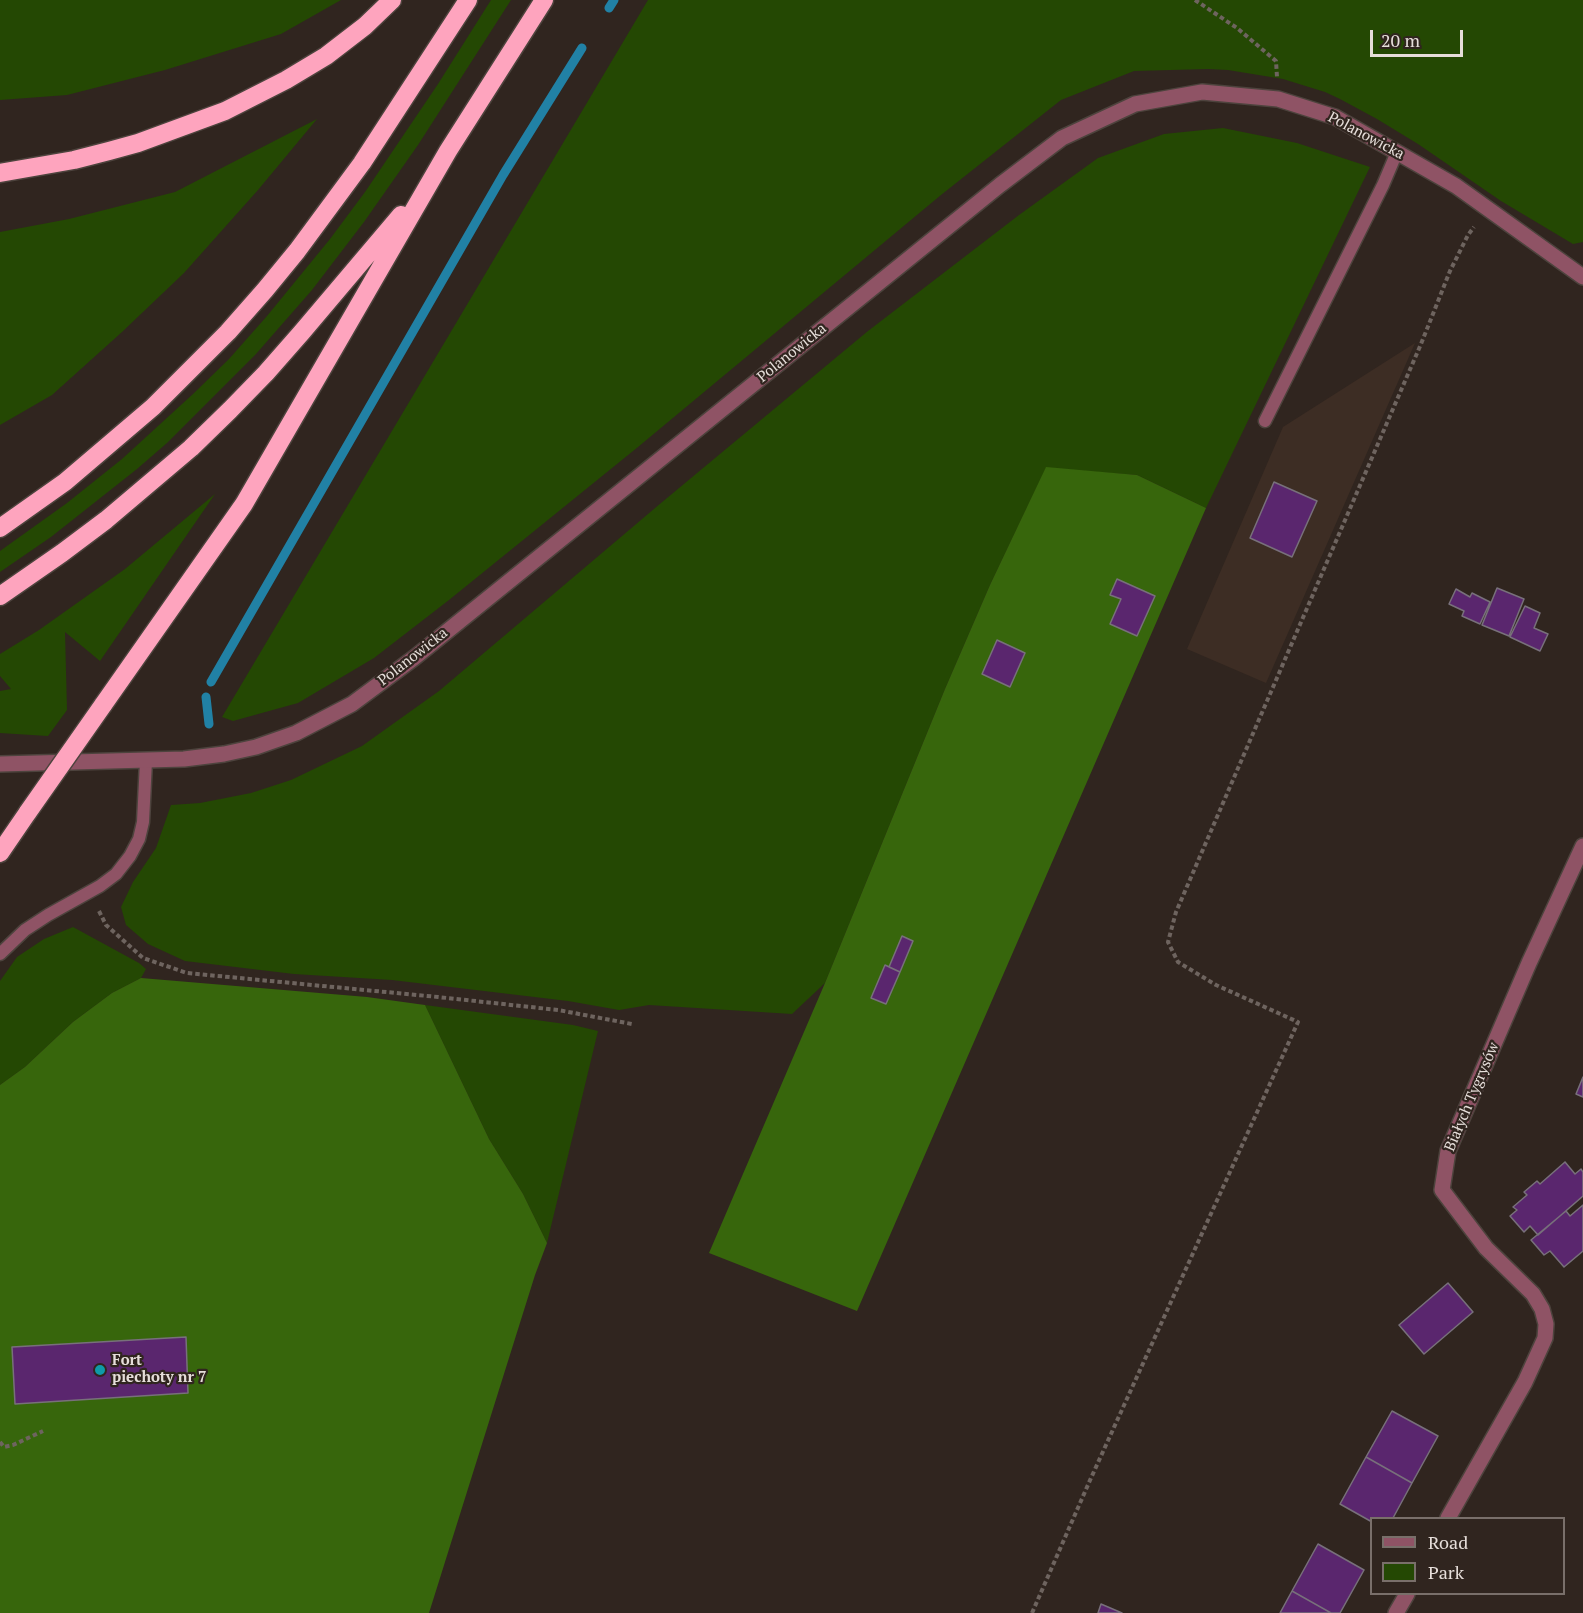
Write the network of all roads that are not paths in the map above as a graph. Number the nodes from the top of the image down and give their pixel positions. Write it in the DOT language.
graph roads {
  1 [pos="392,0"];
  2 [pos="468,0"];
  3 [pos="544,0"];
  4 [pos="448,151"];
  5 [pos="1397,152"];
  6 [pos="0,173"];
  7 [pos="1583,277"];
  8 [pos="1265,421"];
  9 [pos="0,528"];
  10 [pos="0,596"];
  11 [pos="146,761"];
  12 [pos="0,764"];
  13 [pos="1583,846"];
  14 [pos="0,853"];
  15 [pos="0,954"];
  16 [pos="1449,1517"];
  17 [pos="1406,1595"];
  18 [pos="1396,1613"];
  1 -- 6 [label="highway"];
  2 -- 9 [label="highway"];
  3 -- 4 [label="highway"];
  4 -- 10 [label="highway"];
  4 -- 14 [label="highway, bridge"];
  5 -- 7 [label="street, Polanowicka"];
  5 -- 8 [label="lane"];
  5 -- 11 [label="street, Polanowicka"];
  11 -- 12 [label="street, Polanowicka"];
  11 -- 15 [label="lane"];
  13 -- 16 [label="street, Białych Tygrysów"];
  17 -- 18 [label="street"];
}
